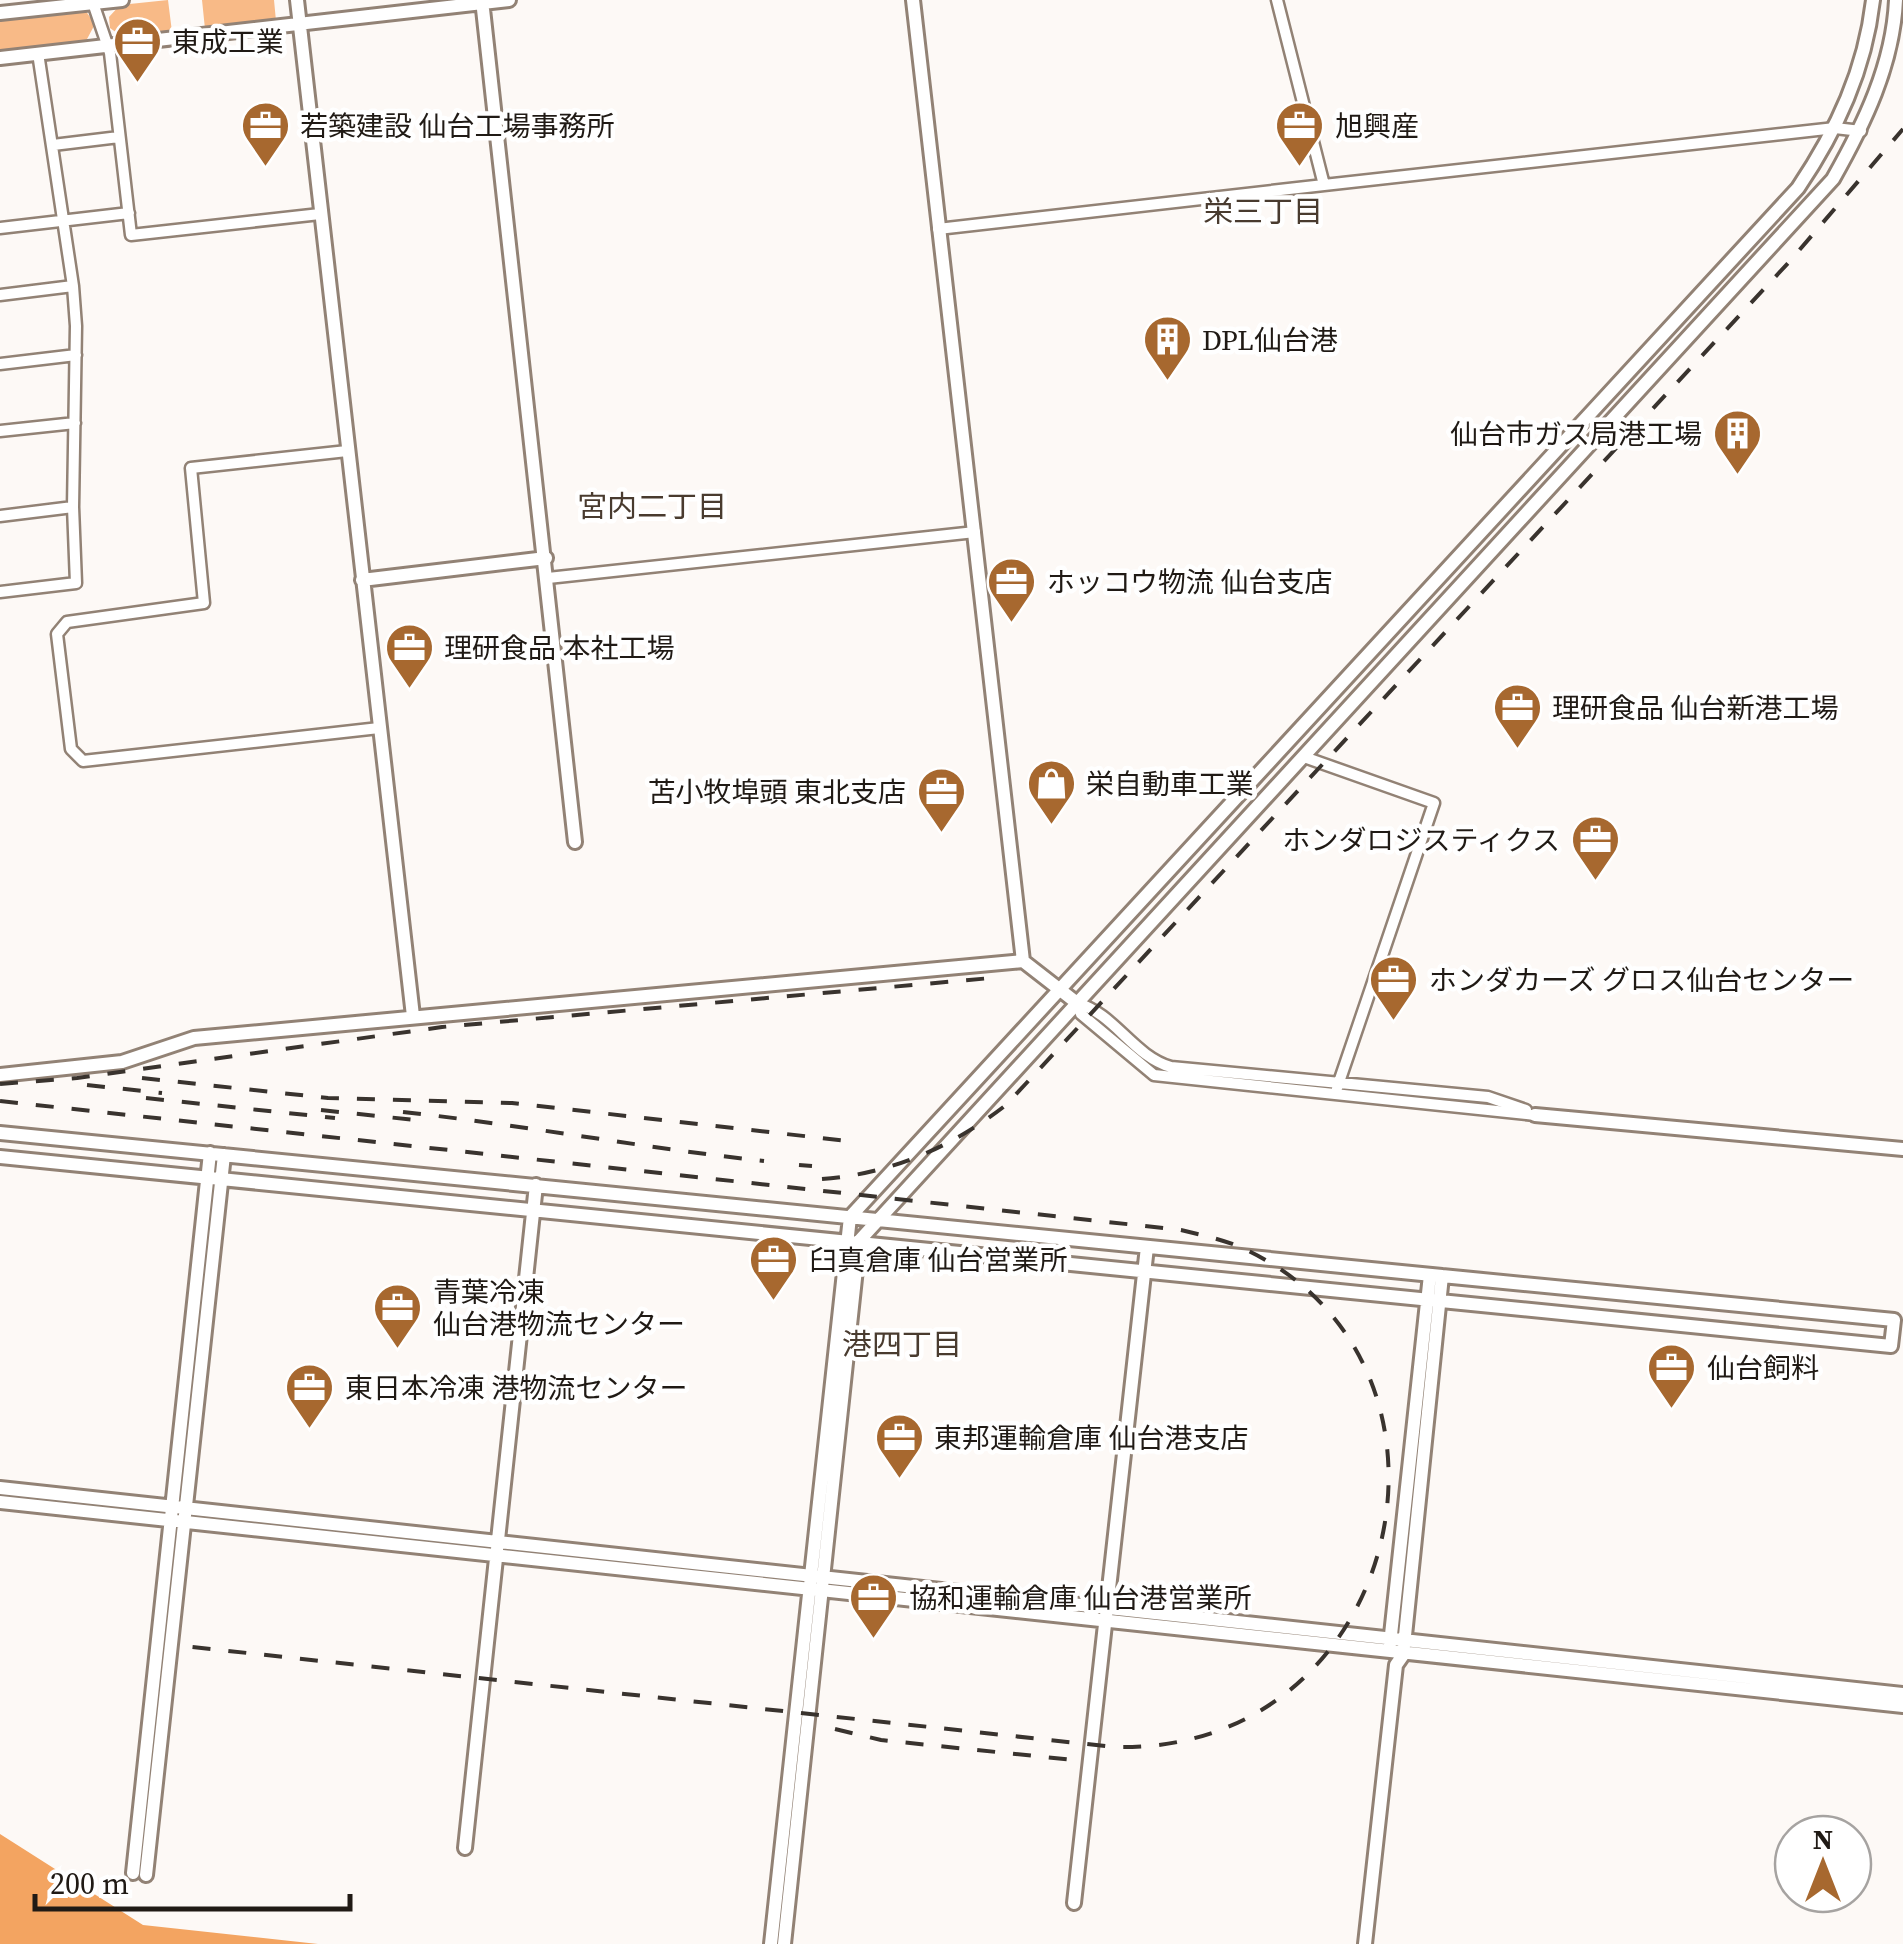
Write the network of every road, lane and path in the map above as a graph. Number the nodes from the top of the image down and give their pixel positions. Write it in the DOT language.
graph roads {
  1 [pos="122,0"];
  2 [pos="296,0"];
  3 [pos="510,0"];
  4 [pos="914,0"];
  5 [pos="1277,0"];
  6 [pos="1873,0"];
  7 [pos="1896,0"];
  8 [pos="92,2"];
  9 [pos="482,2"];
  10 [pos="394,7"];
  11 [pos="0,14"];
  12 [pos="299,25"];
  13 [pos="108,44"];
  14 [pos="38,53"];
  15 [pos="0,58"];
  16 [pos="1835,128"];
  17 [pos="1860,130"];
  18 [pos="119,136"];
  19 [pos="53,145"];
  20 [pos="1324,185"];
  21 [pos="128,213"];
  22 [pos="320,214"];
  23 [pos="64,220"];
  24 [pos="0,228"];
  25 [pos="938,229"];
  26 [pos="72,286"];
  27 [pos="0,295"];
  28 [pos="76,355"];
  29 [pos="0,364"];
  30 [pos="75,423"];
  31 [pos="0,431"];
  32 [pos="347,451"];
  33 [pos="73,508"];
  34 [pos="0,516"];
  35 [pos="975,532"];
  36 [pos="1470,543"];
  37 [pos="1486,557"];
  38 [pos="546,558"];
  39 [pos="548,578"];
  40 [pos="362,580"];
  41 [pos="0,592"];
  42 [pos="379,728"];
  43 [pos="1304,758"];
  44 [pos="575,842"];
  45 [pos="1023,962"];
  46 [pos="1058,989"];
  47 [pos="1077,1003"];
  48 [pos="413,1016"];
  49 [pos="0,1075"];
  50 [pos="1337,1088"];
  51 [pos="1534,1114"];
  52 [pos="0,1132"];
  53 [pos="1903,1148"];
  54 [pos="217,1154"];
  55 [pos="0,1157"];
  56 [pos="215,1178"];
  57 [pos="536,1185"];
  58 [pos="533,1209"];
  59 [pos="850,1217"];
  60 [pos="876,1219"];
  61 [pos="853,1241"];
  62 [pos="1147,1246"];
  63 [pos="1145,1270"];
  64 [pos="1436,1275"];
  65 [pos="1433,1299"];
  66 [pos="0,1488"];
  67 [pos="0,1502"];
  68 [pos="179,1515"];
  69 [pos="497,1550"];
  70 [pos="815,1583"];
  71 [pos="1106,1615"];
  72 [pos="1397,1651"];
  73 [pos="1903,1694"];
  74 [pos="1903,1706"];
  75 [pos="465,1848"];
  76 [pos="139,1874"];
  77 [pos="1074,1903"];
  78 [pos="772,1944"];
  79 [pos="784,1944"];
  80 [pos="1365,1944"];
  1 -- 8 [label="street"];
  2 -- 12 [label="street"];
  3 -- 9 [label="street"];
  4 -- 25 [label="street"];
  5 -- 20 [label="street"];
  6 -- 16 [label="street"];
  7 -- 17 [label="street"];
  8 -- 11 [label="street"];
  8 -- 13 [label="street"];
  9 -- 10 [label="street"];
  9 -- 38 [label="street"];
  10 -- 12 [label="street"];
  12 -- 13 [label="street"];
  12 -- 22 [label="street"];
  13 -- 14 [label="street"];
  13 -- 18 [label="street"];
  14 -- 15 [label="street"];
  14 -- 19 [label="street"];
  16 -- 17 [label="street"];
  16 -- 20 [label="street"];
  16 -- 36 [label="street"];
  17 -- 37 [label="street"];
  18 -- 19 [label="street"];
  18 -- 21 [label="street"];
  19 -- 23 [label="street"];
  20 -- 25 [label="street"];
  21 -- 22 [label="street"];
  21 -- 23 [label="street"];
  22 -- 32 [label="street"];
  23 -- 24 [label="street"];
  23 -- 26 [label="street"];
  25 -- 35 [label="street"];
  26 -- 27 [label="street"];
  26 -- 28 [label="street"];
  28 -- 29 [label="street"];
  28 -- 30 [label="street"];
  30 -- 31 [label="street"];
  30 -- 33 [label="street"];
  32 -- 40 [label="street"];
  32 -- 42 [label="street"];
  33 -- 34 [label="street"];
  33 -- 41 [label="street"];
  35 -- 39 [label="street"];
  35 -- 45 [label="street"];
  36 -- 37 [label="street"];
  36 -- 46 [label="street"];
  37 -- 43 [label="street"];
  38 -- 39 [label="street"];
  38 -- 40 [label="street"];
  39 -- 44 [label="street"];
  40 -- 42 [label="street"];
  42 -- 48 [label="street"];
  43 -- 47 [label="street"];
  43 -- 50 [label="street"];
  45 -- 46 [label="street"];
  45 -- 48 [label="street"];
  46 -- 47 [label="street"];
  46 -- 59 [label="street"];
  47 -- 50 [label="street"];
  47 -- 60 [label="street"];
  48 -- 49 [label="street"];
  50 -- 51 [label="street"];
  51 -- 53 [label="street"];
  52 -- 54 [label="street"];
  54 -- 56 [label="street"];
  54 -- 57 [label="street"];
  55 -- 56 [label="street"];
  56 -- 58 [label="street"];
  56 -- 68 [label="street"];
  57 -- 58 [label="street"];
  57 -- 59 [label="street"];
  58 -- 61 [label="street"];
  58 -- 69 [label="street"];
  59 -- 60 [label="street"];
  59 -- 61 [label="street"];
  60 -- 61 [label="street"];
  60 -- 62 [label="street"];
  61 -- 63 [label="street"];
  61 -- 70 [label="street"];
  62 -- 63 [label="street"];
  62 -- 64 [label="street"];
  63 -- 65 [label="street"];
  63 -- 71 [label="street"];
  64 -- 65 [label="street"];
  64 -- 65 [label="street"];
  65 -- 72 [label="street"];
  66 -- 68 [label="street"];
  67 -- 68 [label="street"];
  68 -- 69 [label="street"];
  68 -- 76 [label="street"];
  69 -- 70 [label="street"];
  69 -- 75 [label="street"];
  70 -- 71 [label="street"];
  70 -- 78 [label="street"];
  70 -- 79 [label="street"];
  71 -- 72 [label="street"];
  71 -- 77 [label="street"];
  72 -- 73 [label="street"];
  72 -- 74 [label="street"];
  72 -- 80 [label="street"];
}
